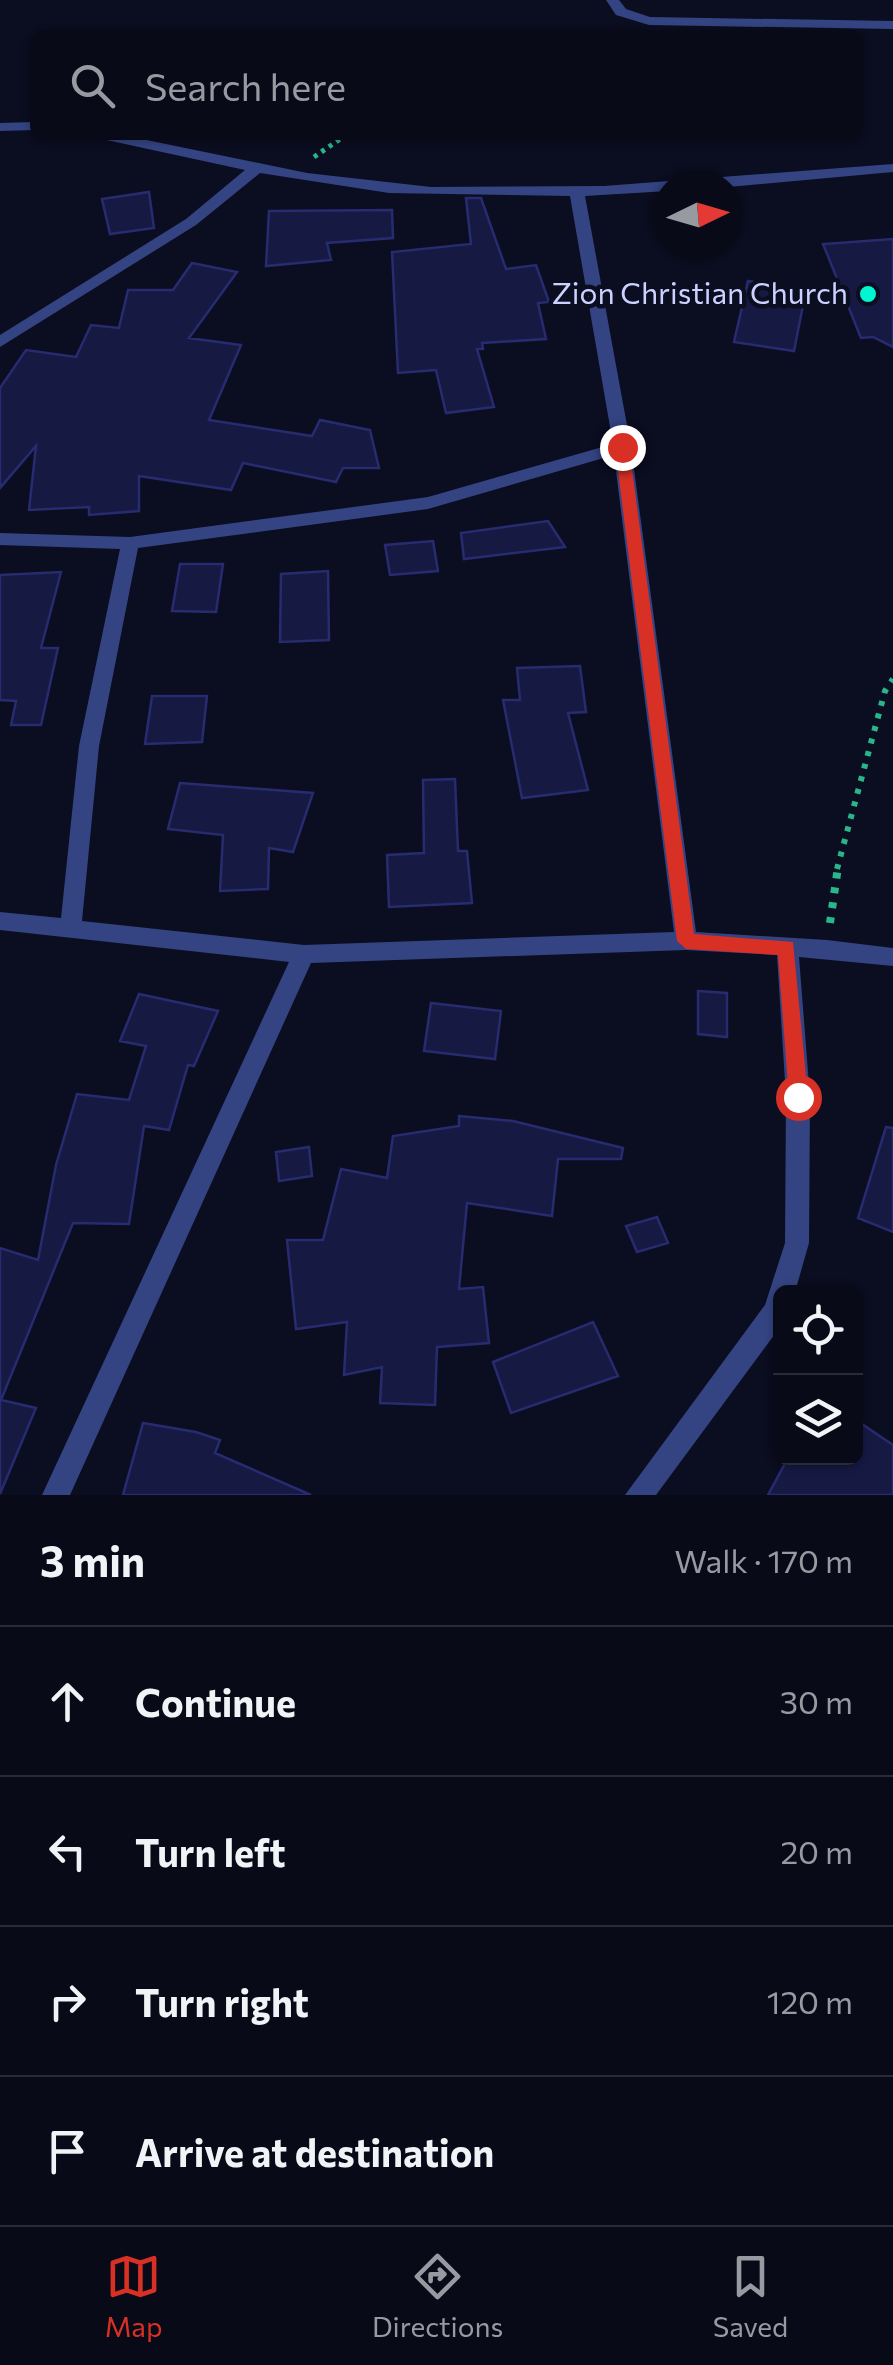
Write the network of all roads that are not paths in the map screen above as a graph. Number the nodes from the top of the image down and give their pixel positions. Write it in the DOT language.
graph roads {
  1 [pos="612,0"];
  2 [pos="893,25"];
  3 [pos="30,126"];
  4 [pos="0,127"];
  5 [pos="126,140"];
  6 [pos="258,167"];
  7 [pos="893,168"];
  8 [pos="576,189"];
  9 [pos="2,339"];
  10 [pos="622,447"];
  11 [pos="0,539"];
  12 [pos="130,542"];
  13 [pos="0,921"];
  14 [pos="70,926"];
  15 [pos="686,941"];
  16 [pos="787,948"];
  17 [pos="304,954"];
  18 [pos="893,957"];
  19 [pos="785,1285"];
  20 [pos="773,1316"];
  21 [pos="56,1495"];
  22 [pos="639,1495"];
  1 -- 2 [label="street"];
  3 -- 4 [label="street"];
  5 -- 6 [label="street"];
  6 -- 8 [label="street"];
  6 -- 9 [label="street"];
  7 -- 8 [label="street"];
  8 -- 10 [label="street"];
  10 -- 12 [label="street"];
  10 -- 15 [label="street"];
  11 -- 12 [label="street"];
  12 -- 14 [label="street"];
  13 -- 14 [label="street"];
  14 -- 17 [label="street"];
  15 -- 16 [label="street"];
  15 -- 17 [label="street"];
  16 -- 18 [label="street"];
  16 -- 19 [label="street"];
  17 -- 21 [label="street"];
  20 -- 22 [label="street"];
}
